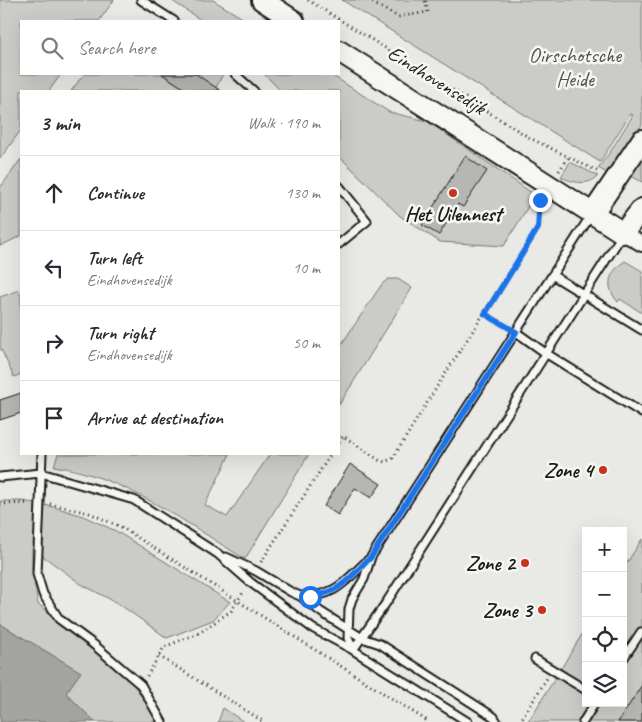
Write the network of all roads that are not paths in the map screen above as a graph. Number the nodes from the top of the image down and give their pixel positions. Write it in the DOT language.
graph roads {
  1 [pos="142,0"];
  2 [pos="262,0"];
  3 [pos="172,20"];
  4 [pos="292,20"];
  5 [pos="340,52"];
  6 [pos="236,75"];
  7 [pos="253,90"];
  8 [pos="642,140"];
  9 [pos="340,187"];
  10 [pos="642,209"];
  11 [pos="592,213"];
  12 [pos="624,233"];
  13 [pos="340,243"];
  14 [pos="642,244"];
  15 [pos="552,275"];
  16 [pos="584,294"];
  17 [pos="642,330"];
  18 [pos="516,332"];
  19 [pos="547,354"];
  20 [pos="642,413"];
  21 [pos="42,455"];
  22 [pos="42,473"];
  23 [pos="0,477"];
  24 [pos="218,554"];
  25 [pos="371,557"];
  26 [pos="300,596"];
  27 [pos="348,629"];
  28 [pos="641,632"];
  29 [pos="362,638"];
  30 [pos="353,650"];
  31 [pos="627,653"];
  32 [pos="535,659"];
  33 [pos="582,688"];
  34 [pos="592,707"];
  35 [pos="162,722"];
  36 [pos="468,722"];
  37 [pos="498,722"];
  38 [pos="583,722"];
  1 -- 3 [label="lane"];
  2 -- 4 [label="street"];
  5 -- 11 [label="street, Eindhovensedijk"];
  6 -- 7 [label="lane"];
  8 -- 11 [label="street"];
  9 -- 13 [label="lane"];
  10 -- 12 [label="street"];
  11 -- 12 [label="street, Eindhovensedijk"];
  11 -- 15 [label="lane"];
  12 -- 14 [label="street, Eindhovensedijk"];
  12 -- 16 [label="lane"];
  15 -- 16 [label="lane"];
  15 -- 18 [label="lane"];
  16 -- 17 [label="lane"];
  16 -- 19 [label="lane"];
  18 -- 19 [label="lane"];
  18 -- 25 [label="lane"];
  19 -- 20 [label="lane"];
  19 -- 29 [label="lane"];
  21 -- 22 [label="lane"];
  22 -- 23 [label="lane"];
  22 -- 24 [label="lane"];
  22 -- 35 [label="lane"];
  24 -- 26 [label="lane"];
  24 -- 30 [label="lane"];
  25 -- 26 [label="lane"];
  25 -- 27 [label="lane"];
  26 -- 27 [label="lane"];
  27 -- 29 [label="lane"];
  27 -- 30 [label="lane"];
  28 -- 31 [label="lane"];
  29 -- 30 [label="lane"];
  29 -- 37 [label="lane"];
  30 -- 36 [label="lane"];
  32 -- 33 [label="lane"];
  34 -- 38 [label="lane"];
}
